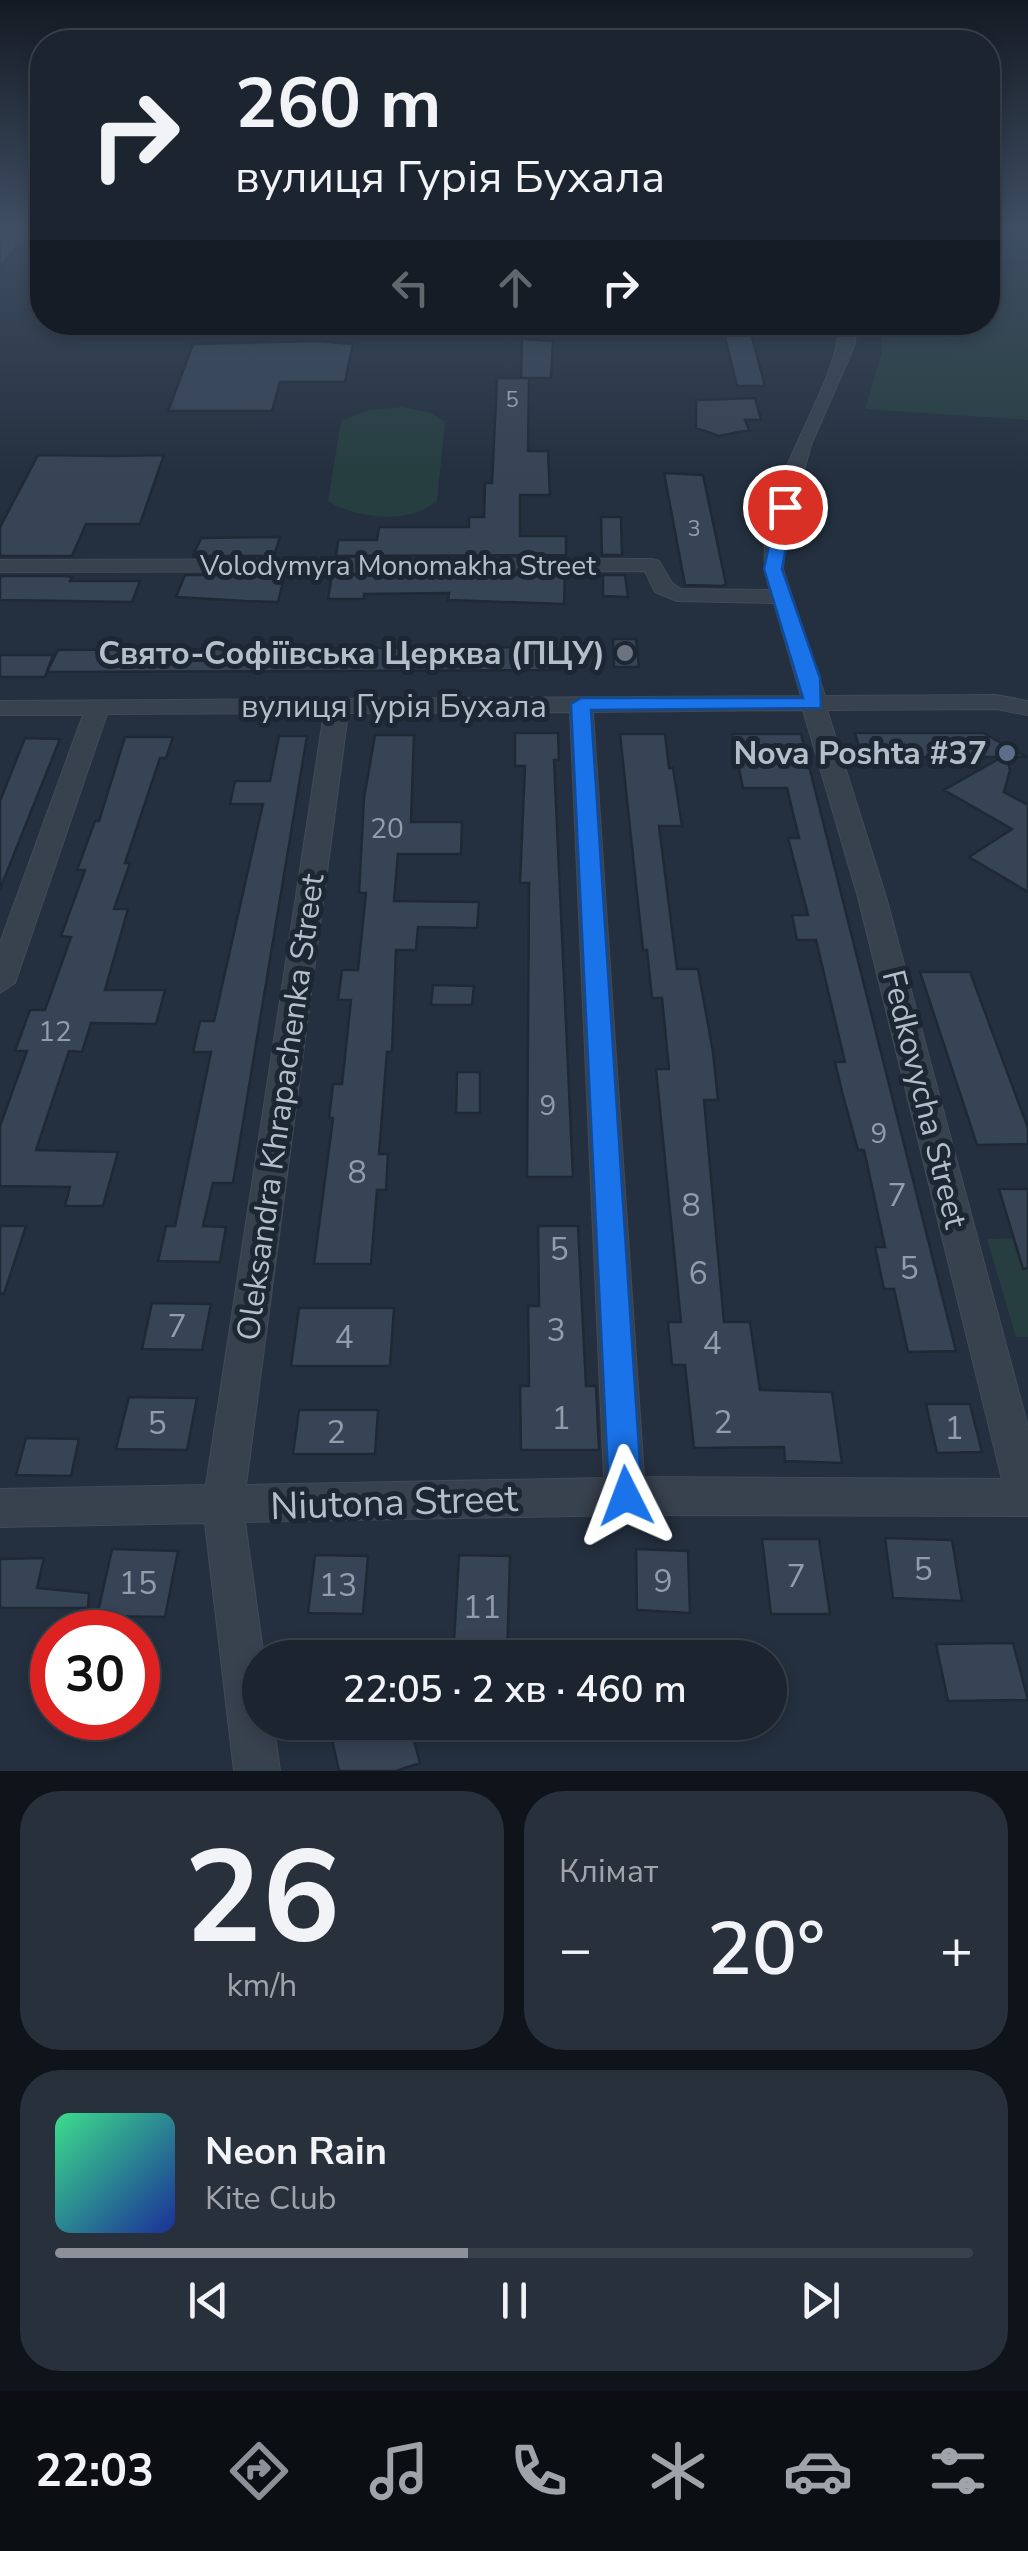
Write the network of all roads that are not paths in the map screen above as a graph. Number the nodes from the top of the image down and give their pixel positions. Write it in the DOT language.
graph roads {
  1 [pos="848,335"];
  2 [pos="0,566"];
  3 [pos="780,597"];
  4 [pos="581,704"];
  5 [pos="814,704"];
  6 [pos="337,706"];
  7 [pos="98,707"];
  8 [pos="0,708"];
  9 [pos="1028,708"];
  10 [pos="0,983"];
  11 [pos="626,1496"];
  12 [pos="1027,1498"];
  13 [pos="222,1507"];
  14 [pos="0,1508"];
  15 [pos="257,1771"];
  1 -- 3 [label="street, Fedkovycha Street"];
  2 -- 3 [label="street, Volodymyra Monomakha Street"];
  3 -- 5 [label="street, Fedkovycha Street"];
  4 -- 5 [label="street, вулиця Гурія Бухала"];
  4 -- 6 [label="street, вулиця Гурія Бухала"];
  4 -- 11 [label="street"];
  5 -- 9 [label="street, вулиця Гурія Бухала"];
  5 -- 12 [label="street, Fedkovycha Street"];
  6 -- 7 [label="street, вулиця Гурія Бухала"];
  6 -- 13 [label="street, Oleksandra Khrapachenka Street"];
  7 -- 8 [label="street, вулиця Гурія Бухала"];
  7 -- 10 [label="street"];
  11 -- 12 [label="street, Niutona Street"];
  11 -- 13 [label="street, Niutona Street"];
  13 -- 14 [label="street, Niutona Street"];
  13 -- 15 [label="street, Oleksandra Khrapachenka Street"];
}
